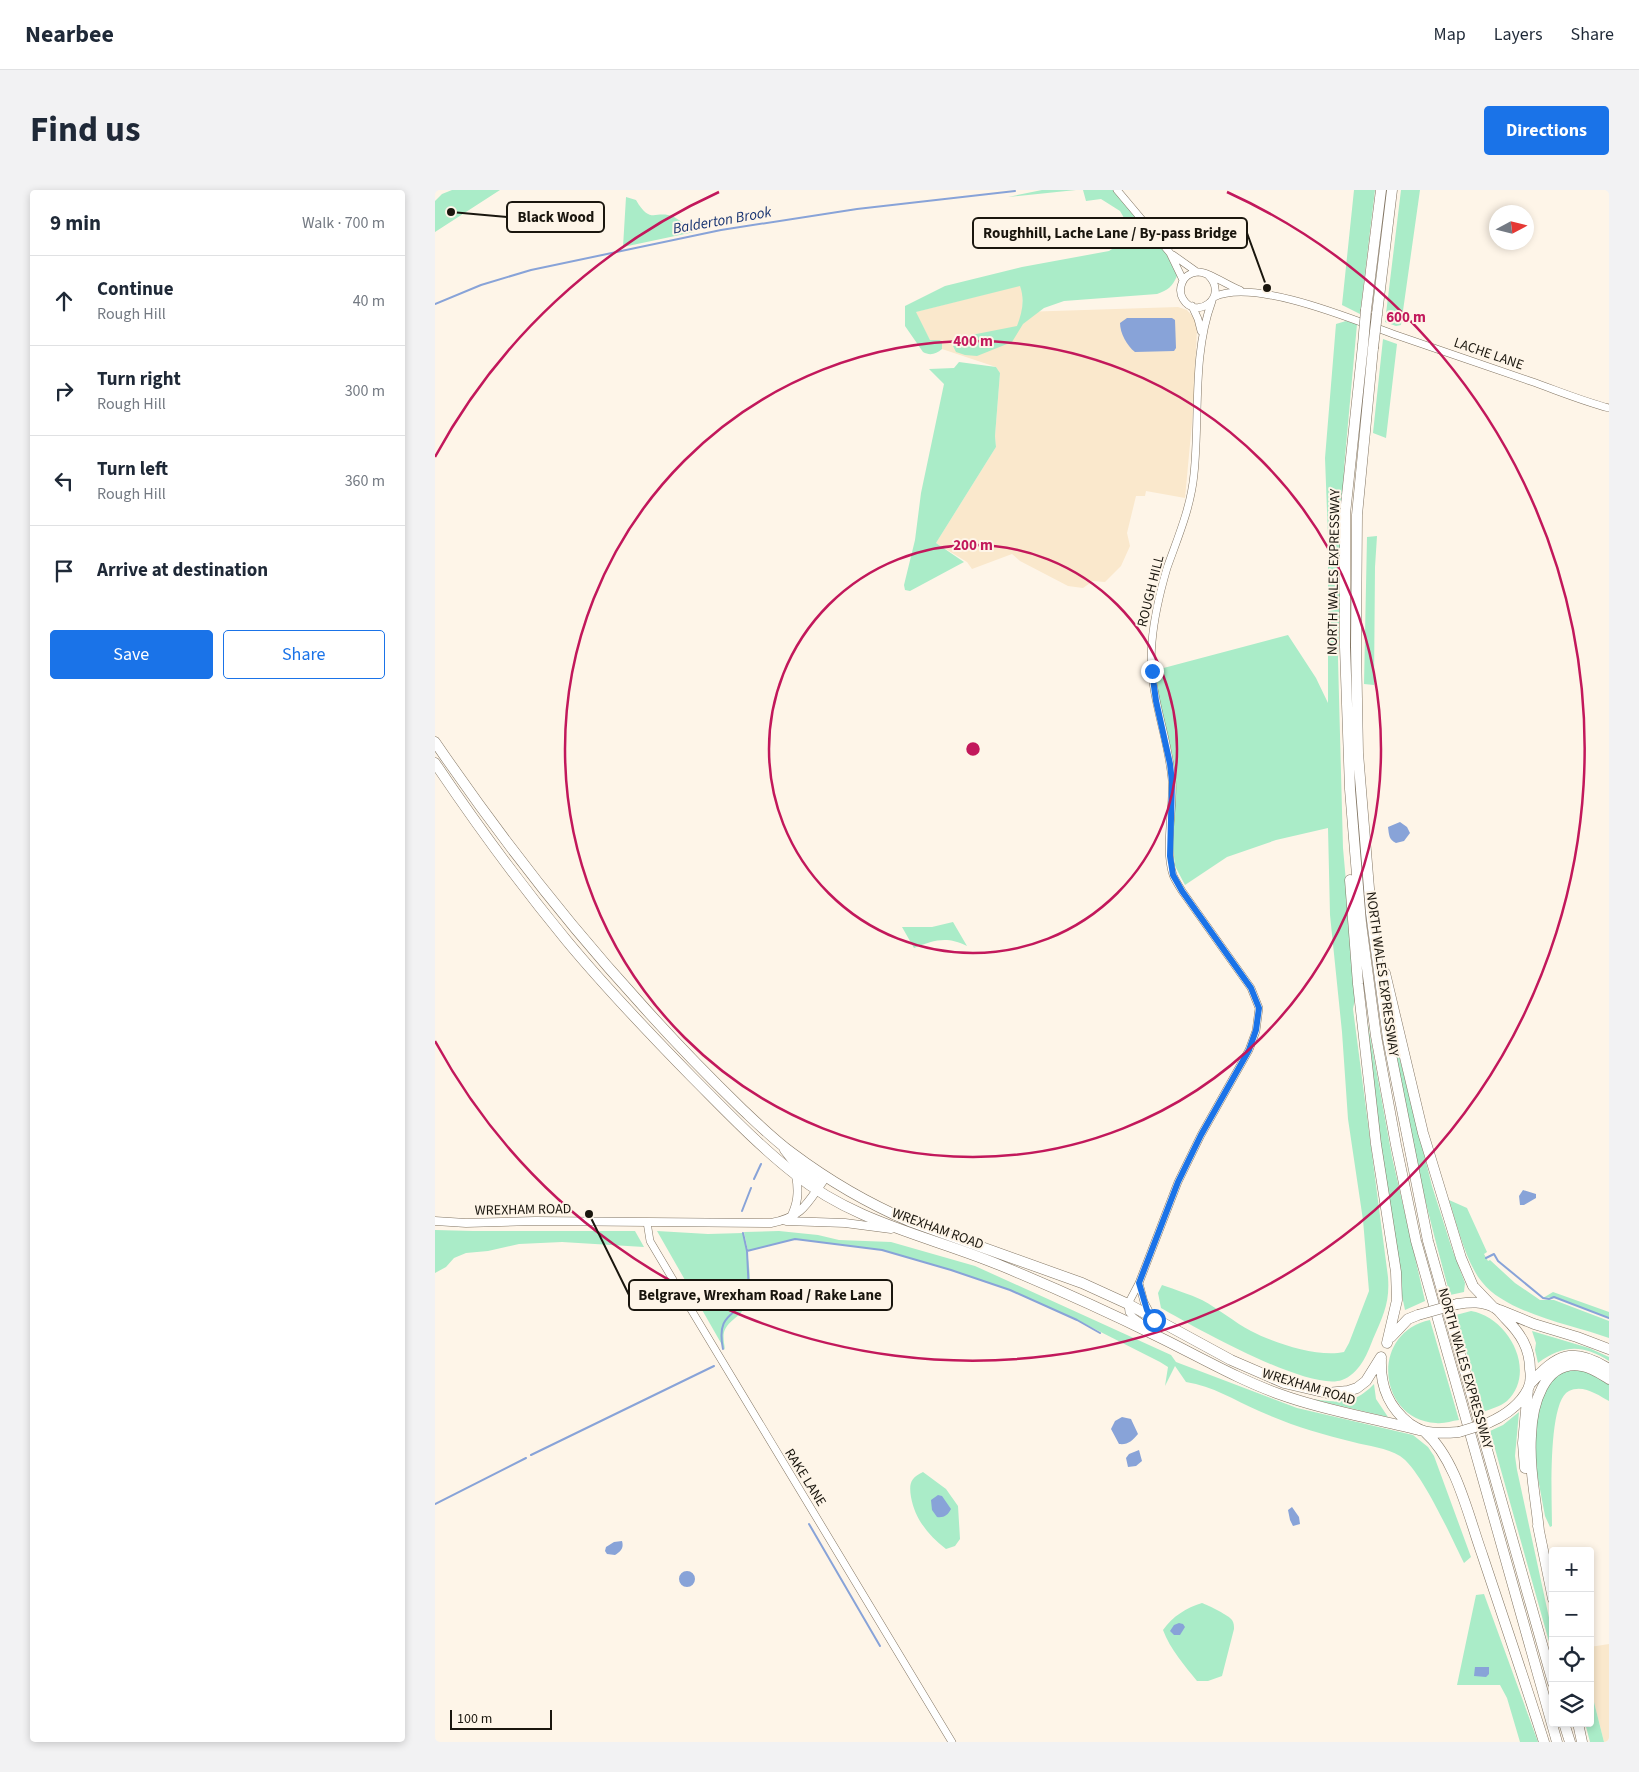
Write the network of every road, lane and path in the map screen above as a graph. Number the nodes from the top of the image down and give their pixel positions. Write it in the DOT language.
graph roads {
  1 [pos="1117,190"];
  2 [pos="1381,190"];
  3 [pos="1392,190"];
  4 [pos="1170,253"];
  5 [pos="1197,272"];
  6 [pos="1208,275"];
  7 [pos="1183,280"];
  8 [pos="1245,292"];
  9 [pos="1213,299"];
  10 [pos="1191,306"];
  11 [pos="1202,334"];
  12 [pos="1368,346"];
  13 [pos="1609,408"];
  14 [pos="435,742"];
  15 [pos="435,763"];
  16 [pos="1350,788"];
  17 [pos="1368,880"];
  18 [pos="795,1175"];
  19 [pos="821,1183"];
  20 [pos="786,1220"];
  21 [pos="435,1221"];
  22 [pos="647,1222"];
  23 [pos="901,1230"];
  24 [pos="1139,1283"];
  25 [pos="1128,1304"];
  26 [pos="1495,1308"];
  27 [pos="1154,1320"];
  28 [pos="1159,1337"];
  29 [pos="1387,1343"];
  30 [pos="1609,1349"];
  31 [pos="1381,1357"];
  32 [pos="1609,1369"];
  33 [pos="1609,1379"];
  34 [pos="1529,1387"];
  35 [pos="1422,1431"];
  36 [pos="1539,1531"];
  37 [pos="1551,1592"];
  38 [pos="1553,1682"];
  39 [pos="1565,1727"];
  40 [pos="1579,1727"];
  41 [pos="952,1742"];
  42 [pos="1545,1742"];
  43 [pos="1557,1742"];
  44 [pos="1570,1742"];
  45 [pos="1582,1742"];
  1 -- 4 [label="street"];
  2 -- 12 [label="highway, NORTH WALES EXPRESSWAY, bridge"];
  3 -- 12 [label="highway, NORTH WALES EXPRESSWAY, bridge"];
  4 -- 5 [label="street"];
  4 -- 7 [label="street"];
  5 -- 6 [label="street"];
  5 -- 7 [label="street"];
  6 -- 8 [label="street, LACHE LANE"];
  6 -- 9 [label="street"];
  7 -- 10 [label="street"];
  8 -- 9 [label="street, LACHE LANE"];
  8 -- 13 [label="street, LACHE LANE"];
  9 -- 10 [label="street"];
  9 -- 11 [label="street, ROUGH HILL"];
  10 -- 11 [label="street, ROUGH HILL"];
  11 -- 24 [label="street, ROUGH HILL"];
  12 -- 16 [label="highway, NORTH WALES EXPRESSWAY"];
  12 -- 17 [label="highway, NORTH WALES EXPRESSWAY"];
  14 -- 19 [label="highway"];
  15 -- 18 [label="highway"];
  16 -- 29 [label="highway"];
  16 -- 43 [label="highway, NORTH WALES EXPRESSWAY"];
  17 -- 26 [label="highway"];
  17 -- 38 [label="highway, NORTH WALES EXPRESSWAY"];
  18 -- 19 [label="highway"];
  18 -- 20 [label="main road"];
  19 -- 20 [label="main road"];
  19 -- 23 [label="highway, WREXHAM ROAD"];
  19 -- 25 [label="highway, WREXHAM ROAD"];
  20 -- 22 [label="main road, WREXHAM ROAD"];
  20 -- 23 [label="main road, WREXHAM ROAD"];
  21 -- 22 [label="main road, WREXHAM ROAD"];
  22 -- 41 [label="street, RAKE LANE"];
  23 -- 28 [label="highway, WREXHAM ROAD"];
  24 -- 25 [label="street, ROUGH HILL"];
  24 -- 27 [label="street"];
  25 -- 27 [label="highway, WREXHAM ROAD"];
  25 -- 28 [label="street"];
  26 -- 29 [label="highway, bridge"];
  26 -- 30 [label="highway"];
  26 -- 34 [label="highway"];
  27 -- 31 [label="highway, WREXHAM ROAD"];
  28 -- 35 [label="highway, WREXHAM ROAD"];
  29 -- 31 [label="highway"];
  31 -- 35 [label="highway"];
  32 -- 34 [label="highway"];
  33 -- 36 [label="highway"];
  34 -- 35 [label="highway, bridge"];
  34 -- 36 [label="highway"];
  35 -- 42 [label="highway"];
  36 -- 37 [label="highway"];
  39 -- 44 [label="highway"];
  40 -- 45 [label="highway"];
}
